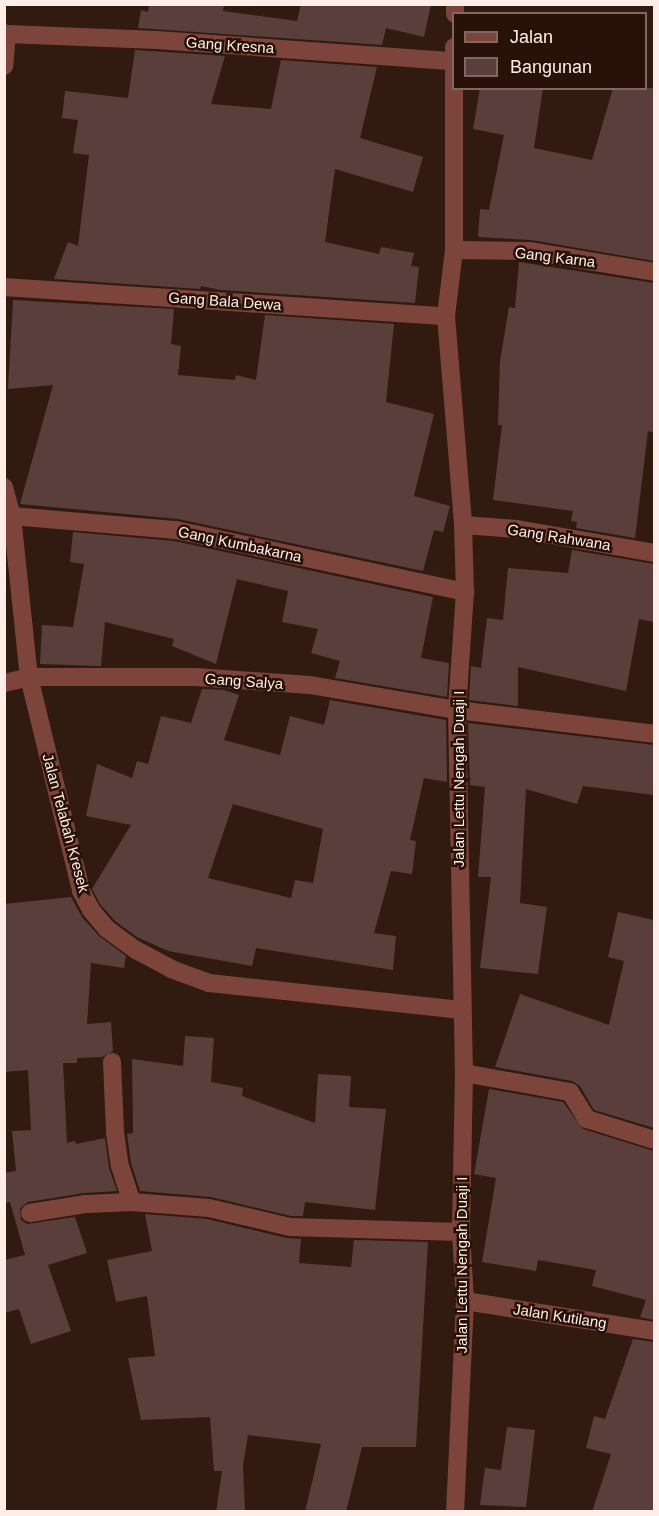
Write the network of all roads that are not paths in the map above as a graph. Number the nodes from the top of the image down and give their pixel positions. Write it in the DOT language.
graph roads {
  1 [pos="6,33"];
  2 [pos="452,61"];
  3 [pos="4,66"];
  4 [pos="453,90"];
  5 [pos="454,250"];
  6 [pos="654,272"];
  7 [pos="4,287"];
  8 [pos="446,316"];
  9 [pos="4,487"];
  10 [pos="12,516"];
  11 [pos="463,525"];
  12 [pos="654,553"];
  13 [pos="465,592"];
  14 [pos="29,677"];
  15 [pos="4,683"];
  16 [pos="457,711"];
  17 [pos="654,734"];
  18 [pos="462,1010"];
  19 [pos="112,1062"];
  20 [pos="464,1073"];
  21 [pos="654,1140"];
  22 [pos="132,1202"];
  23 [pos="30,1213"];
  24 [pos="461,1232"];
  25 [pos="465,1300"];
  26 [pos="654,1331"];
  27 [pos="455,1512"];
  1 -- 2 [label="street, Gang Kresna"];
  1 -- 3 [label="street"];
  4 -- 5 [label="street, Jalan Lettu Nengah Duaji I"];
  5 -- 6 [label="street, Gang Karna"];
  5 -- 8 [label="street, Jalan Lettu Nengah Duaji I"];
  7 -- 8 [label="street, Gang Bala Dewa"];
  8 -- 11 [label="street, Jalan Lettu Nengah Duaji I"];
  9 -- 10 [label="street, Jalan Telabah Kresek"];
  10 -- 13 [label="street, Gang Kumbakarna"];
  10 -- 14 [label="street, Jalan Telabah Kresek"];
  11 -- 12 [label="street, Gang Rahwana"];
  11 -- 13 [label="street, Jalan Lettu Nengah Duaji I"];
  13 -- 16 [label="street, Jalan Lettu Nengah Duaji I"];
  14 -- 15 [label="street, Gang Salya"];
  14 -- 16 [label="street, Gang Salya"];
  14 -- 18 [label="street, Jalan Telabah Kresek"];
  16 -- 17 [label="street, Gang Salya"];
  16 -- 18 [label="street, Jalan Lettu Nengah Duaji I"];
  18 -- 20 [label="street, Jalan Lettu Nengah Duaji I"];
  19 -- 22 [label="street"];
  20 -- 21 [label="street"];
  20 -- 24 [label="street, Jalan Lettu Nengah Duaji I"];
  22 -- 23 [label="street"];
  22 -- 24 [label="street"];
  24 -- 25 [label="street, Jalan Lettu Nengah Duaji I"];
  25 -- 26 [label="street, Jalan Kutilang"];
  25 -- 27 [label="street, Jalan Lettu Nengah Duaji I"];
}
